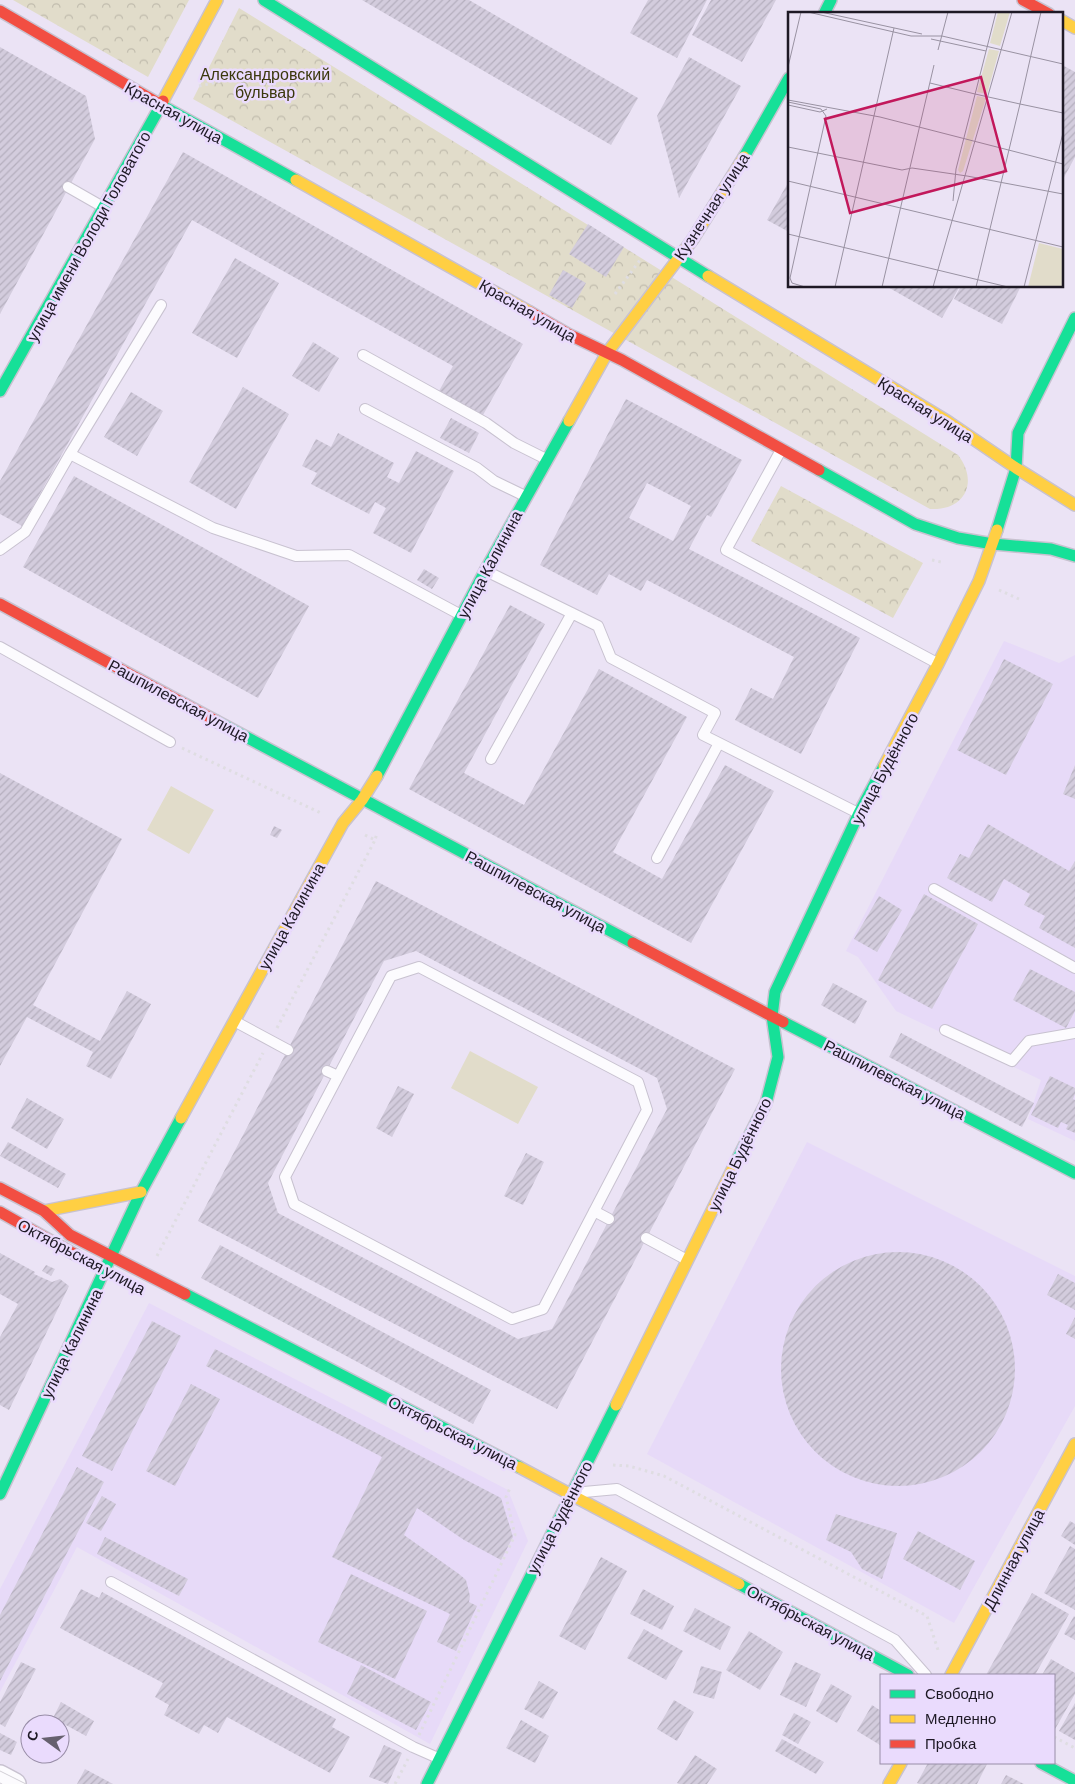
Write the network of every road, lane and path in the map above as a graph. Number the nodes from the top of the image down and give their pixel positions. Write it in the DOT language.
graph roads {
  1 [pos="217,0"];
  2 [pos="264,0"];
  3 [pos="831,0"];
  4 [pos="1023,0"];
  5 [pos="0,11"];
  6 [pos="825,12"];
  7 [pos="1045,12"];
  8 [pos="1062,21"];
  9 [pos="1075,28"];
  10 [pos="253,74"];
  11 [pos="788,80"];
  12 [pos="199,86"];
  13 [pos="161,105"];
  14 [pos="68,187"];
  15 [pos="104,208"];
  16 [pos="678,258"];
  17 [pos="161,305"];
  18 [pos="1075,318"];
  19 [pos="607,353"];
  20 [pos="363,355"];
  21 [pos="0,391"];
  22 [pos="365,409"];
  23 [pos="782,449"];
  24 [pos="70,454"];
  25 [pos="547,459"];
  26 [pos="1016,468"];
  27 [pos="526,496"];
  28 [pos="1075,505"];
  29 [pos="993,544"];
  30 [pos="0,550"];
  31 [pos="1075,556"];
  32 [pos="932,560"];
  33 [pos="941,562"];
  34 [pos="485,571"];
  35 [pos="996,589"];
  36 [pos="1019,599"];
  37 [pos="0,604"];
  38 [pos="572,613"];
  39 [pos="462,615"];
  40 [pos="0,647"];
  41 [pos="938,664"];
  42 [pos="170,742"];
  43 [pos="719,743"];
  44 [pos="491,759"];
  45 [pos="362,800"];
  46 [pos="384,811"];
  47 [pos="859,813"];
  48 [pos="343,823"];
  49 [pos="657,858"];
  50 [pos="934,889"];
  51 [pos="1075,968"];
  52 [pos="772,1016"];
  53 [pos="234,1021"];
  54 [pos="945,1030"];
  55 [pos="1075,1033"];
  56 [pos="288,1050"];
  57 [pos="327,1071"];
  58 [pos="338,1076"];
  59 [pos="1075,1173"];
  60 [pos="0,1188"];
  61 [pos="141,1192"];
  62 [pos="44,1211"];
  63 [pos="594,1211"];
  64 [pos="0,1212"];
  65 [pos="610,1219"];
  66 [pos="646,1238"];
  67 [pos="112,1256"];
  68 [pos="688,1260"];
  69 [pos="102,1268"];
  70 [pos="1075,1444"];
  71 [pos="586,1463"];
  72 [pos="571,1493"];
  73 [pos="0,1494"];
  74 [pos="506,1497"];
  75 [pos="111,1582"];
  76 [pos="940,1658"];
  77 [pos="906,1674"];
  78 [pos="925,1674"];
  79 [pos="952,1674"];
  80 [pos="1055,1738"];
  81 [pos="414,1747"];
  82 [pos="1075,1748"];
  83 [pos="439,1759"];
  84 [pos="900,1764"];
  85 [pos="1043,1764"];
  86 [pos="0,1776"];
  87 [pos="1075,1781"];
  88 [pos="14,1784"];
  89 [pos="395,1784"];
  90 [pos="427,1784"];
  91 [pos="889,1784"];
  1 -- 13 [label="street, улица имени Володи Головатого"];
  2 -- 16 [label="street, Красная улица"];
  3 -- 6 [label="street"];
  4 -- 7 [label="street"];
  5 -- 13 [label="street, Красная улица"];
  8 -- 9 [label="street"];
  10 -- 12 [label="path"];
  11 -- 16 [label="street, Кузнечная улица"];
  13 -- 15 [label="street, улица имени Володи Головатого"];
  13 -- 19 [label="street, Красная улица"];
  14 -- 15 [label="lane"];
  15 -- 21 [label="street, улица имени Володи Головатого"];
  16 -- 19 [label="street, Кузнечная улица"];
  16 -- 26 [label="street, Красная улица"];
  17 -- 24 [label="lane"];
  18 -- 26 [label="street, улица Будённого"];
  19 -- 23 [label="street, Красная улица"];
  19 -- 25 [label="street, улица Калинина"];
  20 -- 25 [label="lane"];
  22 -- 27 [label="lane"];
  23 -- 29 [label="street, Красная улица"];
  23 -- 41 [label="lane"];
  24 -- 30 [label="lane"];
  24 -- 39 [label="lane"];
  25 -- 27 [label="street, улица Калинина"];
  26 -- 28 [label="street, Красная улица"];
  26 -- 29 [label="street, улица Будённого"];
  27 -- 34 [label="street, улица Калинина"];
  29 -- 31 [label="street, Красная улица"];
  29 -- 41 [label="street, улица Будённого"];
  32 -- 33 [label="path"];
  34 -- 38 [label="lane"];
  34 -- 39 [label="street, улица Калинина"];
  35 -- 36 [label="path"];
  37 -- 45 [label="street, Рашпилевская улица"];
  38 -- 43 [label="lane"];
  38 -- 44 [label="lane"];
  39 -- 45 [label="street, улица Калинина"];
  40 -- 42 [label="lane"];
  41 -- 47 [label="street, улица Будённого"];
  42 -- 48 [label="path"];
  43 -- 47 [label="lane"];
  43 -- 49 [label="lane"];
  45 -- 46 [label="street, Рашпилевская улица"];
  45 -- 48 [label="street, улица Калинина"];
  46 -- 48 [label="path"];
  46 -- 52 [label="street, Рашпилевская улица"];
  47 -- 52 [label="street, улица Будённого"];
  48 -- 53 [label="street, улица Калинина"];
  50 -- 51 [label="lane"];
  52 -- 59 [label="street, Рашпилевская улица"];
  52 -- 68 [label="street, улица Будённого"];
  53 -- 56 [label="lane"];
  53 -- 61 [label="street, улица Калинина"];
  54 -- 55 [label="lane"];
  57 -- 58 [label="lane"];
  58 -- 63 [label="lane"];
  58 -- 63 [label="lane"];
  60 -- 62 [label="street, Октябрьская улица"];
  61 -- 62 [label="street"];
  61 -- 67 [label="street, улица Калинина"];
  62 -- 67 [label="street, Октябрьская улица"];
  63 -- 65 [label="lane"];
  64 -- 69 [label="street, Октябрьская улица"];
  66 -- 68 [label="lane"];
  67 -- 69 [label="street, улица Калинина"];
  67 -- 72 [label="street, Октябрьская улица"];
  68 -- 71 [label="street, улица Будённого"];
  69 -- 73 [label="street, улица Калинина"];
  70 -- 79 [label="street, Длинная улица"];
  71 -- 72 [label="street, улица Будённого"];
  71 -- 76 [label="path"];
  72 -- 77 [label="street, Октябрьская улица"];
  72 -- 78 [label="lane"];
  72 -- 83 [label="street, улица Будённого"];
  74 -- 81 [label="path"];
  75 -- 81 [label="lane"];
  80 -- 82 [label="path"];
  81 -- 83 [label="lane"];
  81 -- 89 [label="path"];
  83 -- 90 [label="street, улица Будённого"];
  84 -- 91 [label="street"];
  85 -- 87 [label="street"];
  86 -- 88 [label="street"];
}
